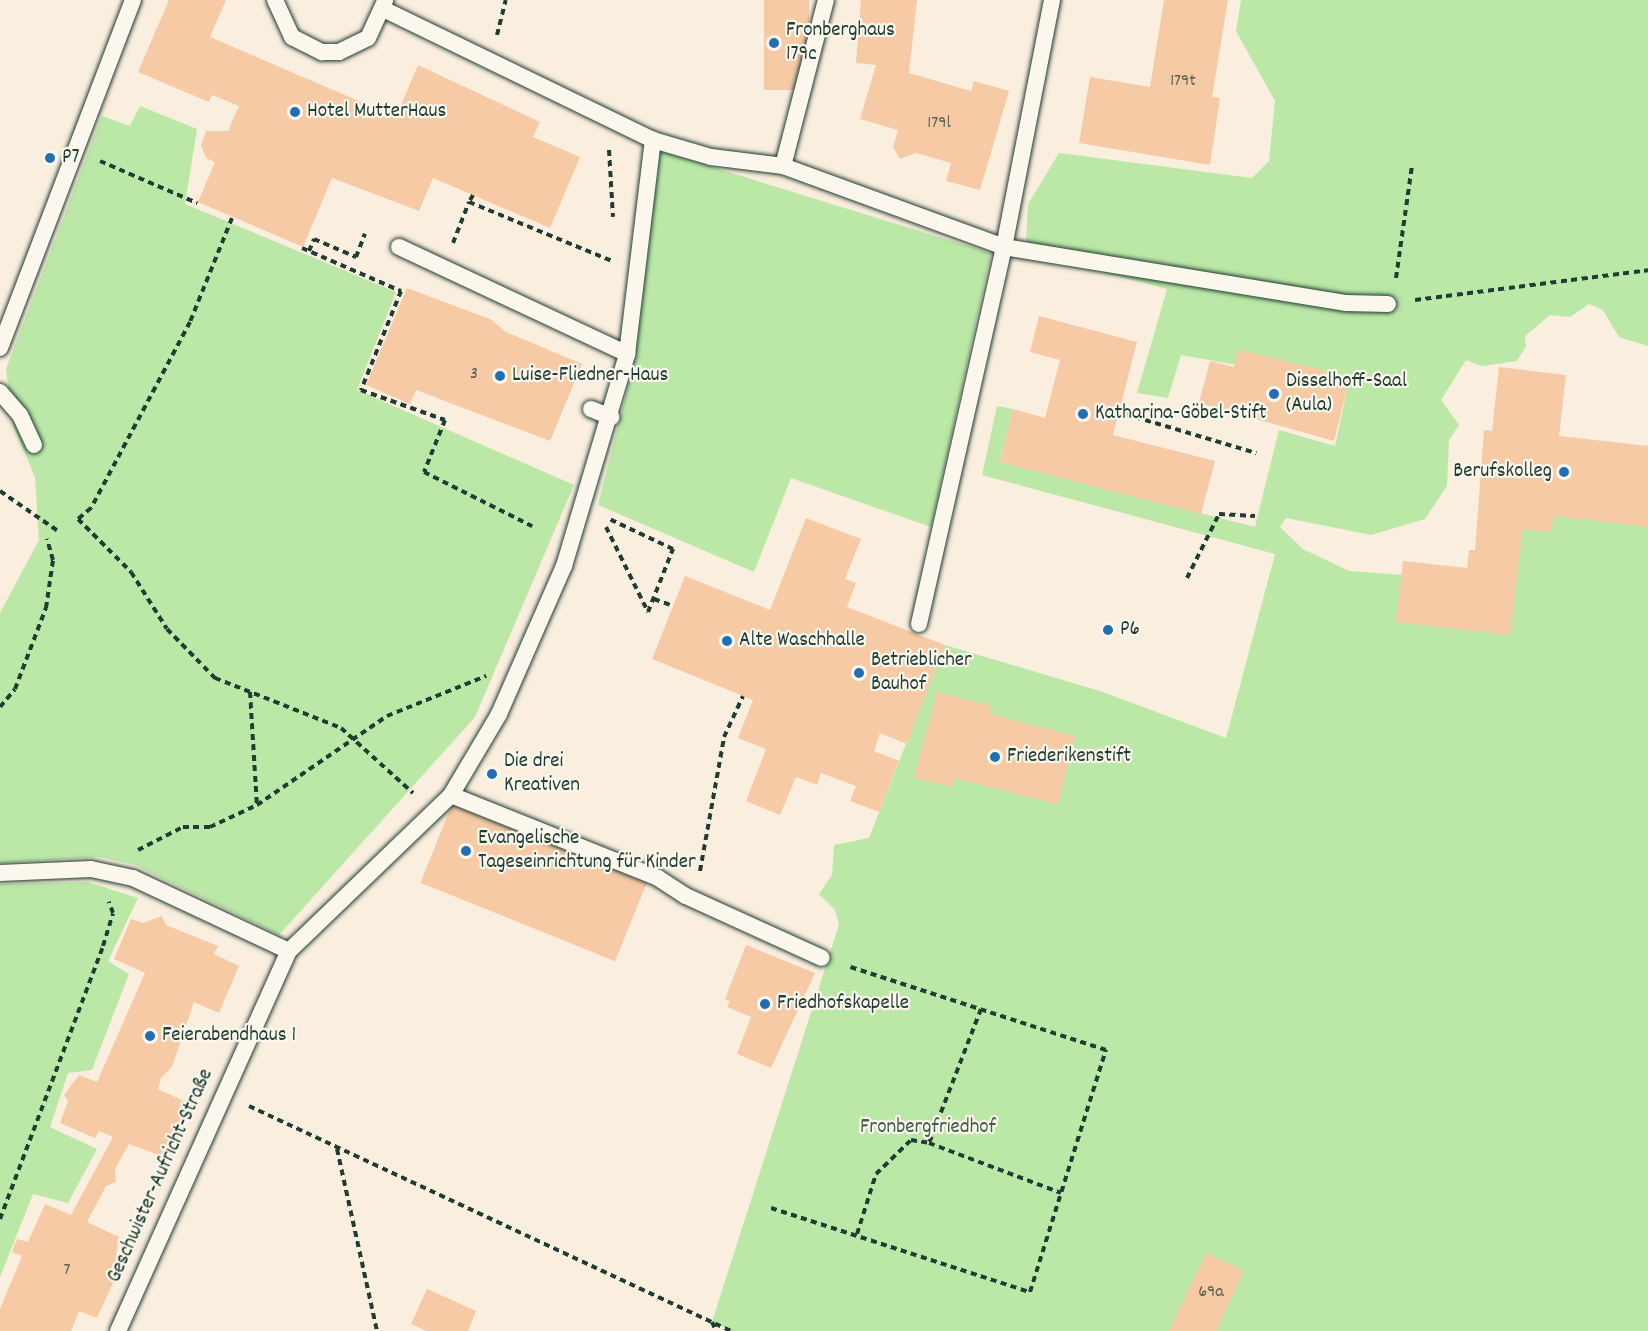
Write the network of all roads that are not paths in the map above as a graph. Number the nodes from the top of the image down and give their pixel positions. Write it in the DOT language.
graph roads {
  1 [pos="133,0"];
  2 [pos="275,0"];
  3 [pos="826,0"];
  4 [pos="1052,0"];
  5 [pos="385,5"];
  6 [pos="653,140"];
  7 [pos="783,166"];
  8 [pos="399,246"];
  9 [pos="1004,247"];
  10 [pos="1388,304"];
  11 [pos="0,348"];
  12 [pos="627,354"];
  13 [pos="0,392"];
  14 [pos="591,409"];
  15 [pos="611,417"];
  16 [pos="34,445"];
  17 [pos="919,624"];
  18 [pos="451,795"];
  19 [pos="0,873"];
  20 [pos="289,951"];
  21 [pos="822,957"];
  22 [pos="118,1331"];
  1 -- 11 [label="lane"];
  2 -- 5 [label="lane"];
  3 -- 7 [label="lane"];
  4 -- 9 [label="lane"];
  5 -- 6 [label="lane"];
  6 -- 7 [label="lane"];
  6 -- 12 [label="lane, Geschwister-Aufricht-Straße"];
  7 -- 9 [label="lane"];
  8 -- 12 [label="lane"];
  9 -- 10 [label="lane"];
  9 -- 17 [label="lane"];
  12 -- 15 [label="lane, Geschwister-Aufricht-Straße"];
  13 -- 16 [label="lane"];
  14 -- 15 [label="lane"];
  15 -- 18 [label="lane, Geschwister-Aufricht-Straße"];
  18 -- 20 [label="lane, Geschwister-Aufricht-Straße"];
  18 -- 21 [label="lane"];
  19 -- 20 [label="lane"];
  20 -- 22 [label="lane, Geschwister-Aufricht-Straße"];
}
